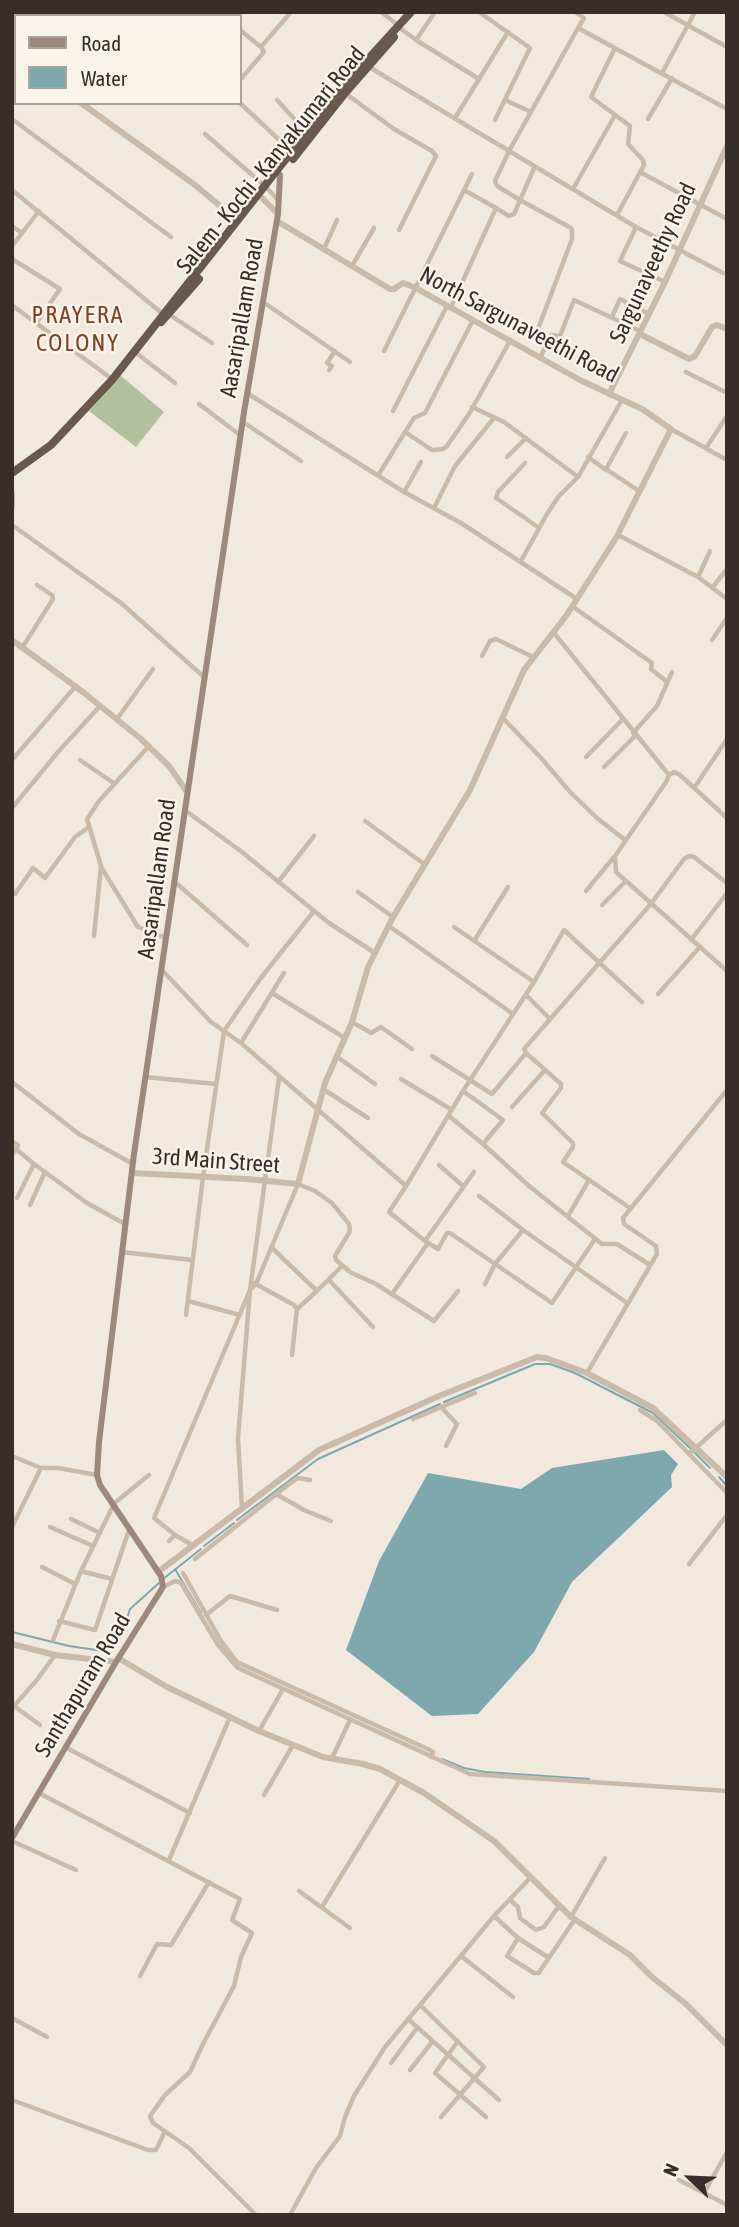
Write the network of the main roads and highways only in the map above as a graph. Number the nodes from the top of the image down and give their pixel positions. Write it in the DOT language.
graph roads {
  1 [pos="411,12"];
  2 [pos="418,12"];
  3 [pos="400,27"];
  4 [pos="355,78"];
  5 [pos="278,173"];
  6 [pos="261,197"];
  7 [pos="166,315"];
  8 [pos="12,473"];
  9 [pos="161,1580"];
  10 [pos="12,1840"];
  1 -- 3 [label="highway, Salem - Kochi - Kanyakumari Road"];
  2 -- 3 [label="highway, Salem - Kochi - Kanyakumari Road"];
  3 -- 4 [label="highway, Salem - Kochi - Kanyakumari Road"];
  3 -- 4 [label="highway, Salem - Kochi - Kanyakumari Road"];
  4 -- 5 [label="highway, Salem - Kochi - Kanyakumari Road"];
  4 -- 5 [label="highway, Salem - Kochi - Kanyakumari Road"];
  5 -- 6 [label="highway, Salem - Kochi - Kanyakumari Road"];
  5 -- 9 [label="main road, Aasaripallam Road"];
  6 -- 7 [label="highway, Salem - Kochi - Kanyakumari Road"];
  6 -- 7 [label="highway, Salem - Kochi - Kanyakumari Road"];
  7 -- 8 [label="highway, Salem - Kochi - Kanyakumari Road"];
  9 -- 10 [label="main road, Santhapuram Road"];
}
